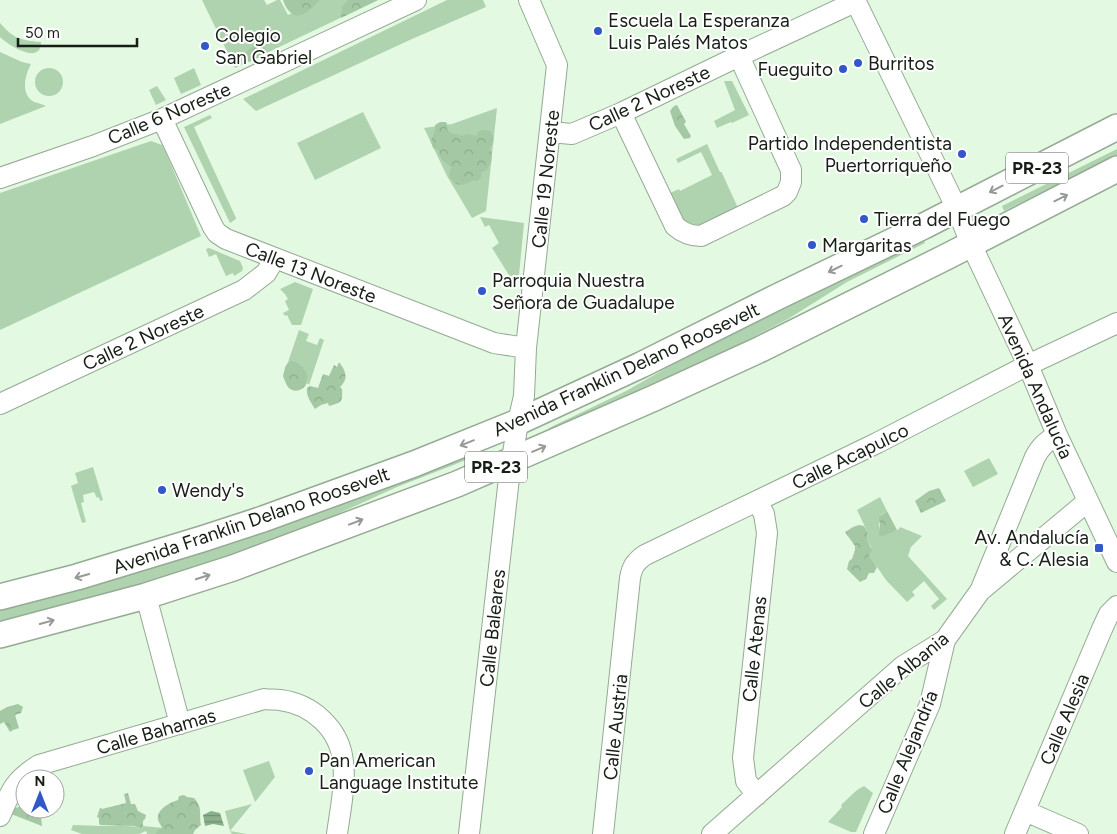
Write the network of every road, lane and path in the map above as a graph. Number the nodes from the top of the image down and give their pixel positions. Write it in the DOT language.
graph roads {
  1 [pos="416,0"];
  2 [pos="529,0"];
  3 [pos="855,1"];
  4 [pos="739,56"];
  5 [pos="620,113"];
  6 [pos="162,120"];
  7 [pos="1117,127"];
  8 [pos="550,132"];
  9 [pos="1117,169"];
  10 [pos="0,178"];
  11 [pos="957,209"];
  12 [pos="971,244"];
  13 [pos="275,258"];
  14 [pos="1117,323"];
  15 [pos="526,348"];
  16 [pos="1028,365"];
  17 [pos="0,404"];
  18 [pos="518,422"];
  19 [pos="1057,436"];
  20 [pos="511,461"];
  21 [pos="757,501"];
  22 [pos="1088,501"];
  23 [pos="1115,554"];
  24 [pos="980,591"];
  25 [pos="146,596"];
  26 [pos="0,598"];
  27 [pos="1117,606"];
  28 [pos="626,620"];
  29 [pos="0,635"];
  30 [pos="945,640"];
  31 [pos="180,724"];
  32 [pos="758,795"];
  33 [pos="1025,811"];
  34 [pos="0,816"];
  35 [pos="338,834"];
  36 [pos="469,834"];
  37 [pos="603,834"];
  38 [pos="712,834"];
  39 [pos="874,834"];
  40 [pos="1015,834"];
  41 [pos="1078,834"];
  1 -- 6 [label="street, Calle 6 Noreste"];
  2 -- 8 [label="street, Calle 19 Noreste"];
  3 -- 4 [label="street, Calle 2 Noreste"];
  3 -- 11 [label="street, Avenida Andalucía"];
  4 -- 5 [label="street, Calle 2 Noreste"];
  4 -- 5 [label="street"];
  5 -- 8 [label="street, Calle 2 Noreste"];
  6 -- 10 [label="street, Calle 6 Noreste"];
  6 -- 13 [label="street, Calle 13 Noreste"];
  7 -- 11 [label="main road, Avenida Franklin Delano Roosevelt / PR-23, one-way"];
  8 -- 15 [label="street, Calle 19 Noreste"];
  12 -- 9 [label="main road, Avenida Franklin Delano Roosevelt / PR-23, one-way"];
  11 -- 12 [label="street, Avenida Andalucía"];
  11 -- 18 [label="main road, Avenida Franklin Delano Roosevelt / PR-23, one-way"];
  12 -- 16 [label="street, Avenida Andalucía"];
  20 -- 12 [label="main road, Avenida Franklin Delano Roosevelt / PR-23, one-way"];
  13 -- 15 [label="street, Calle 13 Noreste"];
  13 -- 17 [label="street, Calle 2 Noreste"];
  14 -- 16 [label="street, Calle Acapulco"];
  15 -- 18 [label="street, Calle 19 Noreste"];
  16 -- 19 [label="street, Avenida Andalucía"];
  16 -- 21 [label="street, Calle Acapulco"];
  18 -- 20 [label="street, Calle Baleares"];
  18 -- 26 [label="main road, Avenida Franklin Delano Roosevelt / PR-23, one-way"];
  19 -- 22 [label="street, Avenida Andalucía"];
  19 -- 24 [label="street"];
  25 -- 20 [label="main road, Avenida Franklin Delano Roosevelt / PR-23, one-way"];
  20 -- 36 [label="street, Calle Baleares"];
  21 -- 28 [label="street, Calle Acapulco"];
  21 -- 32 [label="street, Calle Atenas"];
  22 -- 23 [label="street, Avenida Andalucía"];
  22 -- 24 [label="street, Calle Albania"];
  24 -- 30 [label="street, Calle Albania"];
  29 -- 25 [label="main road, Avenida Franklin Delano Roosevelt / PR-23, one-way"];
  25 -- 31 [label="street"];
  27 -- 33 [label="street, Calle Alesia"];
  28 -- 37 [label="street, Calle Austria"];
  30 -- 32 [label="street, Calle Albania"];
  30 -- 39 [label="street, Calle Alejandría"];
  31 -- 34 [label="street, Calle Bahamas"];
  31 -- 35 [label="street, Calle Bahamas"];
  32 -- 38 [label="street, Calle Albania"];
  33 -- 40 [label="street, Calle Alesia"];
  33 -- 41 [label="street"];
}
